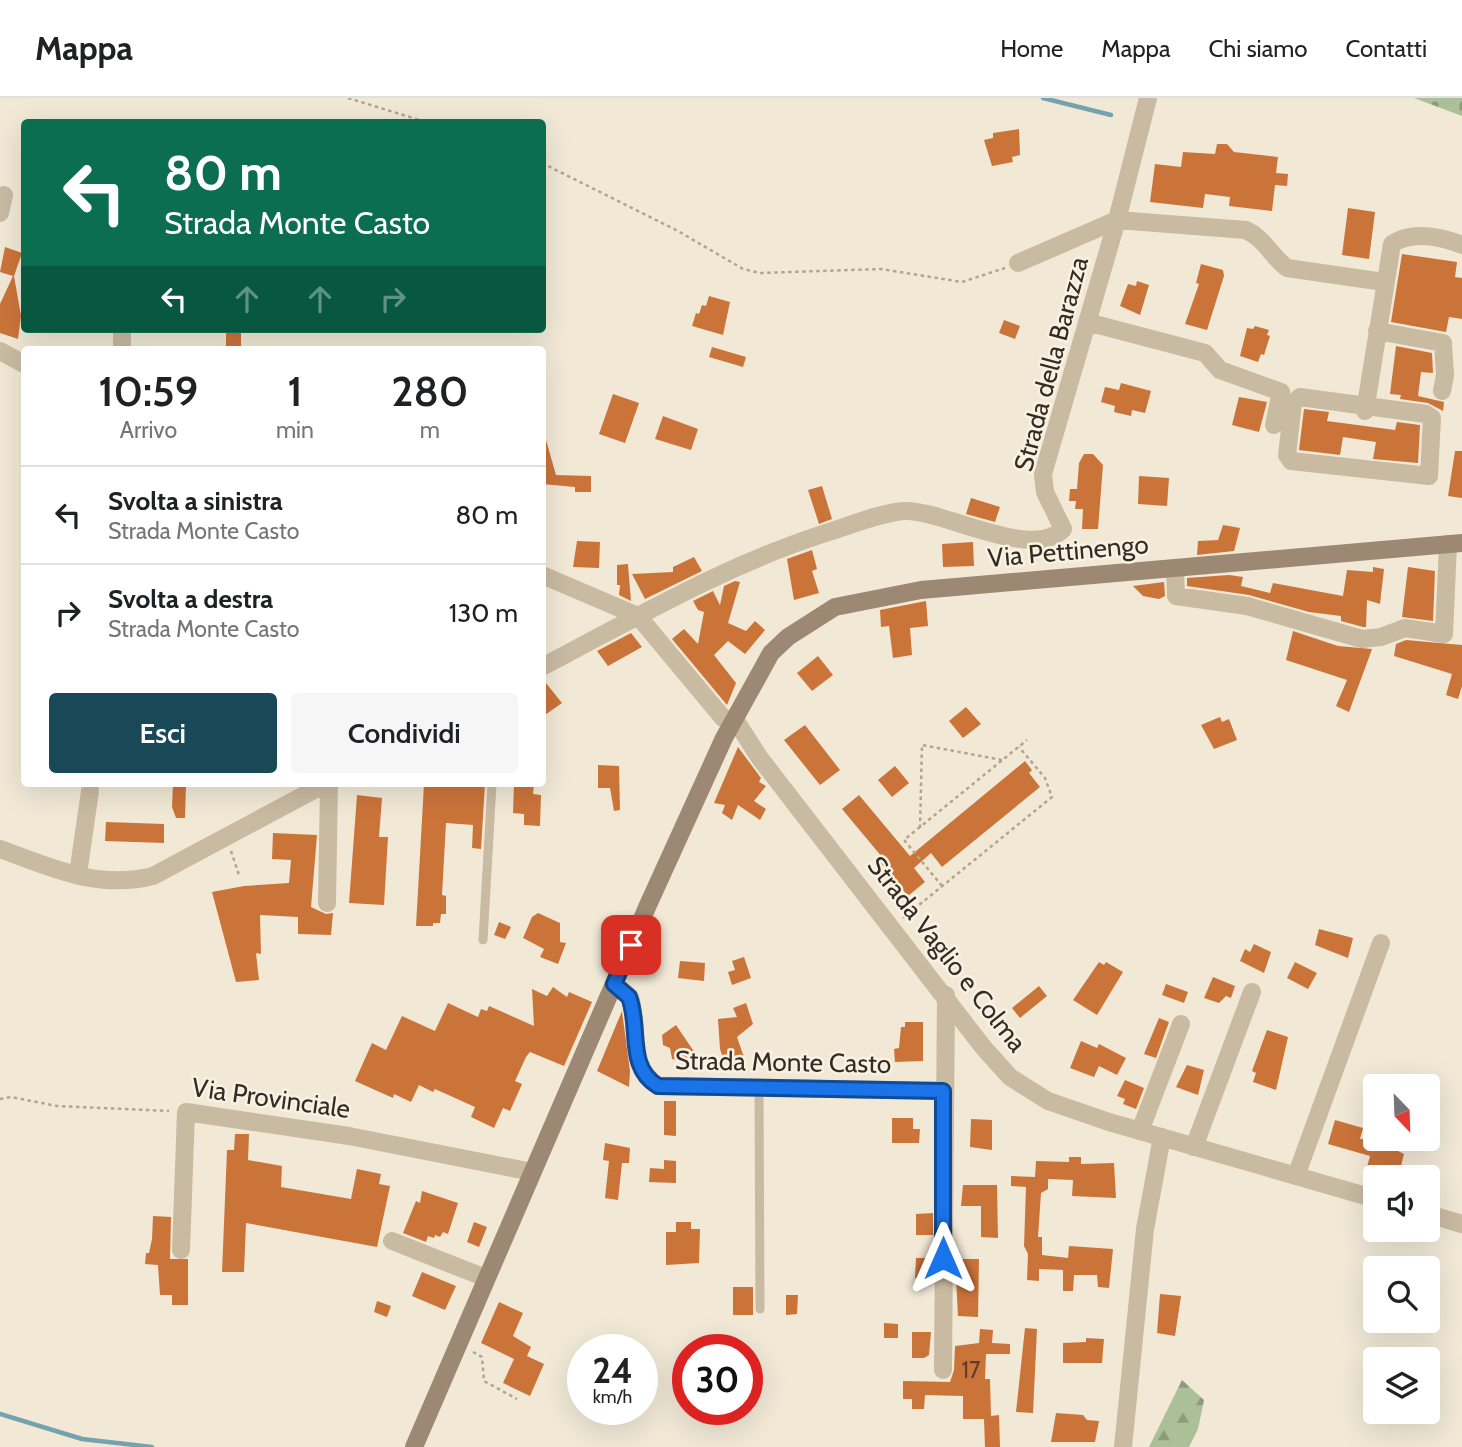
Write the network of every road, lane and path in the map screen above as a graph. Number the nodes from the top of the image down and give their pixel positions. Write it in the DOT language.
graph roads {
  1 [pos="348,98"];
  2 [pos="1149,98"];
  3 [pos="416,119"];
  4 [pos="546,165"];
  5 [pos="1117,220"];
  6 [pos="1462,244"];
  7 [pos="1018,263"];
  8 [pos="1384,282"];
  9 [pos="1087,322"];
  10 [pos="1377,331"];
  11 [pos="0,351"];
  12 [pos="21,362"];
  13 [pos="1441,391"];
  14 [pos="1365,409"];
  15 [pos="1274,425"];
  16 [pos="1028,539"];
  17 [pos="1455,544"];
  18 [pos="1175,569"];
  19 [pos="546,577"];
  20 [pos="1072,578"];
  21 [pos="638,616"];
  22 [pos="546,665"];
  23 [pos="736,721"];
  24 [pos="1027,740"];
  25 [pos="1019,747"];
  26 [pos="1002,760"];
  27 [pos="321,787"];
  28 [pos="327,787"];
  29 [pos="492,787"];
  30 [pos="90,791"];
  31 [pos="919,828"];
  32 [pos="227,838"];
  33 [pos="0,849"];
  34 [pos="78,874"];
  35 [pos="239,875"];
  36 [pos="942,887"];
  37 [pos="327,903"];
  38 [pos="892,927"];
  39 [pos="483,940"];
  40 [pos="1381,943"];
  41 [pos="614,984"];
  42 [pos="1252,992"];
  43 [pos="946,995"];
  44 [pos="1181,1024"];
  45 [pos="759,1088"];
  46 [pos="943,1091"];
  47 [pos="0,1100"];
  48 [pos="186,1112"];
  49 [pos="1140,1131"];
  50 [pos="1162,1138"];
  51 [pos="1194,1147"];
  52 [pos="532,1172"];
  53 [pos="1296,1176"];
  54 [pos="1363,1195"];
  55 [pos="1440,1218"];
  56 [pos="1462,1224"];
  57 [pos="392,1241"];
  58 [pos="181,1250"];
  59 [pos="486,1278"];
  60 [pos="760,1309"];
  61 [pos="458,1344"];
  62 [pos="943,1370"];
  63 [pos="517,1399"];
  64 [pos="414,1447"];
  65 [pos="1123,1447"];
  1 -- 3 [label="path"];
  2 -- 5 [label="street, Strada della Barazza"];
  4 -- 7 [label="path"];
  5 -- 7 [label="street"];
  5 -- 8 [label="street"];
  5 -- 9 [label="street, Strada della Barazza"];
  6 -- 8 [label="street"];
  8 -- 10 [label="street"];
  9 -- 15 [label="street"];
  9 -- 16 [label="street, Strada della Barazza"];
  10 -- 13 [label="street"];
  10 -- 14 [label="street"];
  11 -- 12 [label="street"];
  14 -- 14 [label="street"];
  16 -- 20 [label="path"];
  16 -- 21 [label="street, Strada della Barazza"];
  17 -- 18 [label="main road, Via Pettinengo"];
  17 -- 18 [label="street"];
  18 -- 20 [label="main road, Via Pettinengo"];
  19 -- 21 [label="street"];
  20 -- 23 [label="main road, Via Pettinengo"];
  21 -- 22 [label="street, Strada della Barazza"];
  21 -- 23 [label="street"];
  23 -- 38 [label="street, Strada Vaglio e Colma"];
  23 -- 41 [label="main road"];
  24 -- 25 [label="path"];
  25 -- 26 [label="path"];
  25 -- 36 [label="path"];
  26 -- 31 [label="path"];
  26 -- 31 [label="path"];
  27 -- 32 [label="street"];
  28 -- 37 [label="street"];
  29 -- 39 [label="lane"];
  30 -- 34 [label="street"];
  31 -- 36 [label="path"];
  32 -- 34 [label="street"];
  32 -- 35 [label="path"];
  33 -- 34 [label="street"];
  36 -- 38 [label="path"];
  38 -- 43 [label="street, Strada Vaglio e Colma"];
  40 -- 53 [label="street"];
  41 -- 45 [label="street, Strada Monte Casto"];
  41 -- 52 [label="main road"];
  42 -- 51 [label="street"];
  43 -- 46 [label="street"];
  43 -- 49 [label="street, Strada Vaglio e Colma"];
  44 -- 49 [label="street"];
  45 -- 46 [label="street, Strada Monte Casto"];
  45 -- 60 [label="lane"];
  46 -- 62 [label="street"];
  47 -- 48 [label="path, Via Provinciale"];
  48 -- 52 [label="street, Via Provinciale"];
  48 -- 58 [label="street"];
  49 -- 50 [label="street, Strada Vaglio e Colma"];
  50 -- 51 [label="street, Strada Vaglio e Colma"];
  50 -- 65 [label="street"];
  51 -- 53 [label="street, Strada Vaglio e Colma"];
  52 -- 59 [label="main road"];
  53 -- 54 [label="street, Strada Vaglio e Colma"];
  55 -- 56 [label="street"];
  57 -- 59 [label="street"];
  59 -- 61 [label="main road"];
  61 -- 63 [label="path"];
  61 -- 64 [label="main road"];
}
